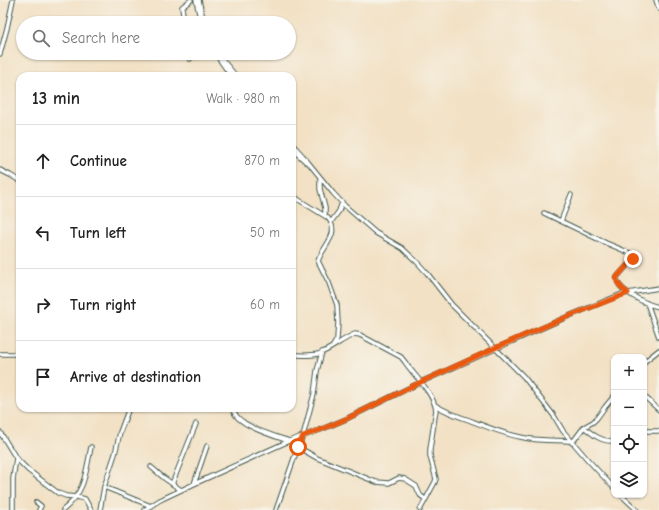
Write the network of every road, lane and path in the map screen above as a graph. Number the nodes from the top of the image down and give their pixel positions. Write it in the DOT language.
graph roads {
  1 [pos="13,0"];
  2 [pos="191,0"];
  3 [pos="196,0"];
  4 [pos="199,0"];
  5 [pos="656,0"];
  6 [pos="659,9"];
  7 [pos="183,16"];
  8 [pos="200,16"];
  9 [pos="201,16"];
  10 [pos="0,54"];
  11 [pos="220,60"];
  12 [pos="223,60"];
  13 [pos="229,72"];
  14 [pos="233,72"];
  15 [pos="296,149"];
  16 [pos="296,153"];
  17 [pos="313,168"];
  18 [pos="0,170"];
  19 [pos="320,178"];
  20 [pos="16,179"];
  21 [pos="571,195"];
  22 [pos="296,198"];
  23 [pos="342,202"];
  24 [pos="544,213"];
  25 [pos="325,216"];
  26 [pos="561,221"];
  27 [pos="331,222"];
  28 [pos="659,288"];
  29 [pos="628,293"];
  30 [pos="647,303"];
  31 [pos="659,307"];
  32 [pos="659,337"];
  33 [pos="332,348"];
  34 [pos="495,348"];
  35 [pos="659,350"];
  36 [pos="322,352"];
  37 [pos="0,354"];
  38 [pos="16,354"];
  39 [pos="296,355"];
  40 [pos="647,360"];
  41 [pos="421,382"];
  42 [pos="647,399"];
  43 [pos="611,400"];
  44 [pos="434,404"];
  45 [pos="659,410"];
  46 [pos="128,412"];
  47 [pos="234,412"];
  48 [pos="196,424"];
  49 [pos="584,427"];
  50 [pos="659,431"];
  51 [pos="0,432"];
  52 [pos="647,432"];
  53 [pos="303,436"];
  54 [pos="611,441"];
  55 [pos="289,442"];
  56 [pos="572,442"];
  57 [pos="207,446"];
  58 [pos="91,447"];
  59 [pos="298,447"];
  60 [pos="16,458"];
  61 [pos="151,467"];
  62 [pos="172,484"];
  63 [pos="194,484"];
  64 [pos="611,485"];
  65 [pos="104,487"];
  66 [pos="182,490"];
  67 [pos="77,496"];
  68 [pos="624,498"];
  69 [pos="425,499"];
  70 [pos="36,502"];
  71 [pos="151,506"];
  72 [pos="13,510"];
  73 [pos="39,510"];
  74 [pos="63,510"];
  75 [pos="91,510"];
  76 [pos="100,510"];
  77 [pos="144,510"];
  78 [pos="276,510"];
  79 [pos="420,510"];
  80 [pos="637,510"];
  1 -- 10 [label="street"];
  2 -- 7 [label="street"];
  3 -- 8 [label="street"];
  4 -- 9 [label="street"];
  5 -- 6 [label="street"];
  11 -- 13 [label="street"];
  12 -- 14 [label="street"];
  15 -- 17 [label="street"];
  16 -- 17 [label="street"];
  17 -- 19 [label="street"];
  18 -- 20 [label="street"];
  19 -- 23 [label="street"];
  19 -- 25 [label="street"];
  21 -- 26 [label="street"];
  22 -- 25 [label="street"];
  23 -- 27 [label="street"];
  23 -- 34 [label="street"];
  24 -- 26 [label="street"];
  25 -- 27 [label="street"];
  26 -- 29 [label="street"];
  27 -- 33 [label="street"];
  28 -- 29 [label="street"];
  29 -- 30 [label="street"];
  29 -- 34 [label="street"];
  30 -- 31 [label="street"];
  30 -- 32 [label="street"];
  33 -- 36 [label="street"];
  33 -- 41 [label="street"];
  34 -- 41 [label="street"];
  34 -- 56 [label="street"];
  35 -- 40 [label="street"];
  36 -- 39 [label="street"];
  36 -- 53 [label="street"];
  37 -- 38 [label="street"];
  41 -- 44 [label="street"];
  41 -- 53 [label="street"];
  42 -- 45 [label="street"];
  43 -- 49 [label="street"];
  44 -- 56 [label="street"];
  44 -- 69 [label="street"];
  46 -- 65 [label="street"];
  47 -- 55 [label="street"];
  48 -- 62 [label="street"];
  49 -- 54 [label="street"];
  49 -- 56 [label="street"];
  50 -- 52 [label="street"];
  51 -- 60 [label="street"];
  53 -- 55 [label="street"];
  53 -- 59 [label="street"];
  55 -- 63 [label="street"];
  56 -- 64 [label="street"];
  57 -- 63 [label="street"];
  58 -- 67 [label="street"];
  59 -- 69 [label="street"];
  59 -- 78 [label="street"];
  60 -- 67 [label="street"];
  60 -- 72 [label="street"];
  61 -- 62 [label="street"];
  62 -- 66 [label="street"];
  63 -- 66 [label="street"];
  65 -- 71 [label="street"];
  65 -- 76 [label="street"];
  66 -- 71 [label="street"];
  67 -- 74 [label="street"];
  67 -- 75 [label="street"];
  68 -- 80 [label="street"];
  69 -- 79 [label="street"];
  70 -- 73 [label="street"];
  71 -- 77 [label="street"];
}
